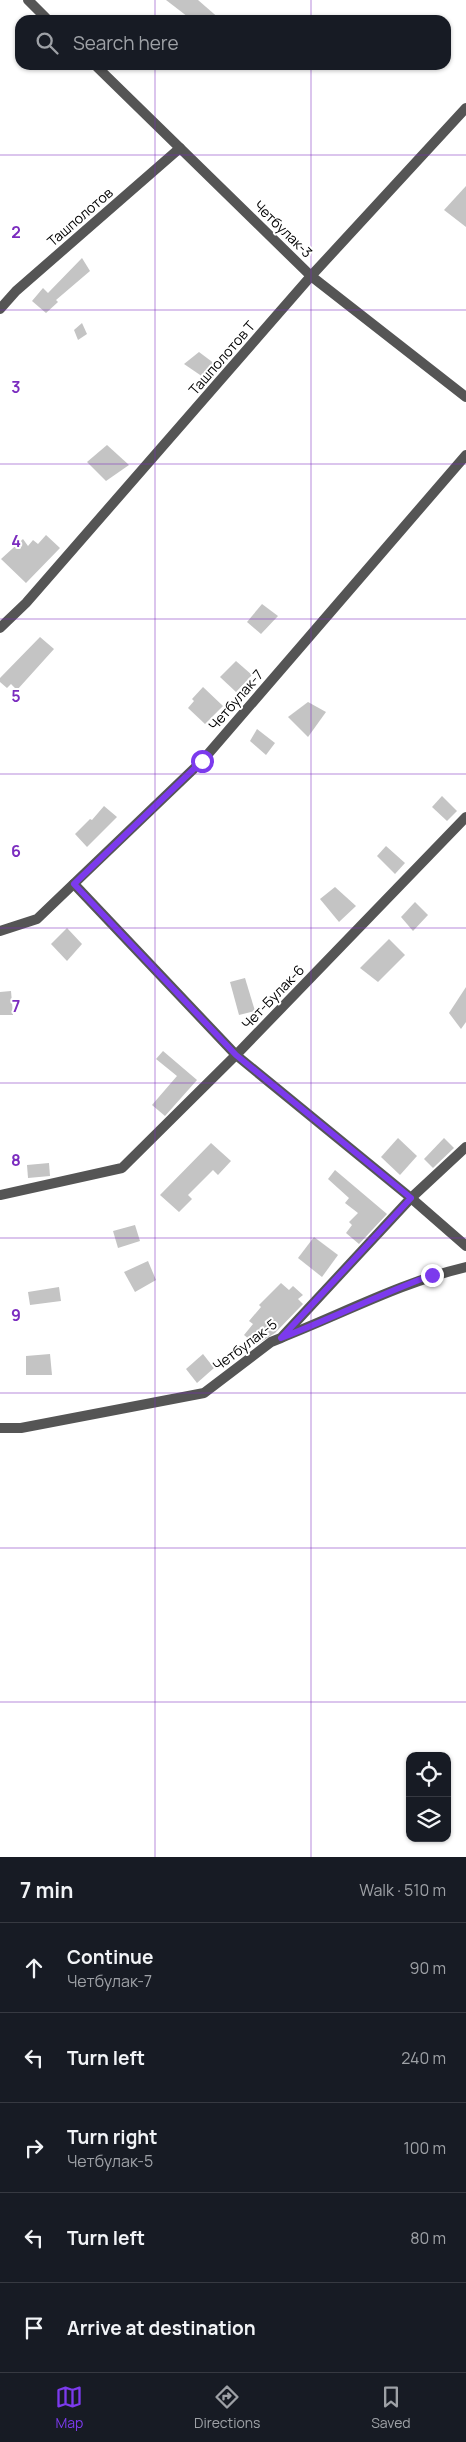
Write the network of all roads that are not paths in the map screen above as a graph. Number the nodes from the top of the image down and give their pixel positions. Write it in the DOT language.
graph roads {
  1 [pos="28,0"];
  2 [pos="43,15"];
  3 [pos="99,70"];
  4 [pos="466,108"];
  5 [pos="180,148"];
  6 [pos="312,276"];
  7 [pos="0,308"];
  8 [pos="466,397"];
  9 [pos="466,455"];
  10 [pos="0,628"];
  11 [pos="466,817"];
  12 [pos="74,884"];
  13 [pos="0,930"];
  14 [pos="236,1055"];
  15 [pos="466,1147"];
  16 [pos="0,1195"];
  17 [pos="411,1198"];
  18 [pos="466,1246"];
  19 [pos="466,1267"];
  20 [pos="281,1338"];
  21 [pos="0,1428"];
  1 -- 2 [label="street"];
  3 -- 5 [label="street, Четбулак-3"];
  4 -- 6 [label="street, Ташполотов Т"];
  5 -- 6 [label="street, Четбулак-3"];
  5 -- 7 [label="street, Ташполотов"];
  6 -- 8 [label="street, Четбулак-3"];
  6 -- 10 [label="street, Ташполотов Т"];
  9 -- 12 [label="street, Четбулак-7"];
  11 -- 14 [label="street, Чет-Булак-6"];
  12 -- 13 [label="street, Четбулак-7"];
  12 -- 14 [label="street"];
  14 -- 16 [label="street, Чет-Булак-6"];
  14 -- 17 [label="street"];
  15 -- 17 [label="street, Четбулак-5"];
  17 -- 18 [label="street"];
  17 -- 20 [label="street, Четбулак-5"];
  19 -- 20 [label="street"];
  20 -- 21 [label="street, Четбулак-5"];
}
